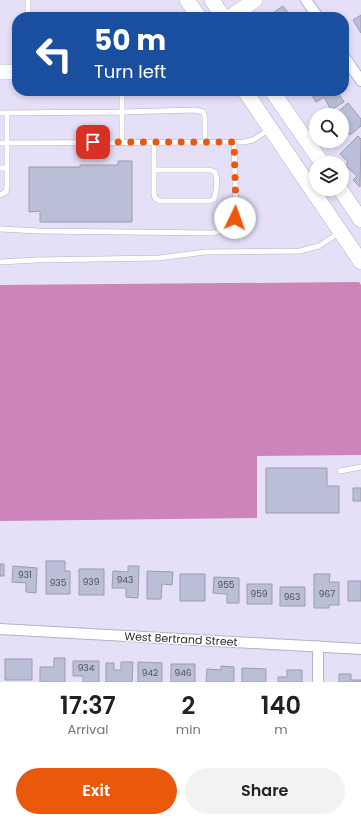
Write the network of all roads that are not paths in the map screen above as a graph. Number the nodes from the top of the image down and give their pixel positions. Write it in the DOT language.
graph roads {
  1 [pos="28,0"];
  2 [pos="187,0"];
  3 [pos="212,0"];
  4 [pos="255,0"];
  5 [pos="306,0"];
  6 [pos="28,12"];
  7 [pos="195,12"];
  8 [pos="220,12"];
  9 [pos="237,12"];
  10 [pos="314,12"];
  11 [pos="349,63"];
  12 [pos="0,72"];
  13 [pos="12,72"];
  14 [pos="361,80"];
  15 [pos="122,96"];
  16 [pos="249,96"];
  17 [pos="275,96"];
  18 [pos="122,112"];
  19 [pos="0,113"];
  20 [pos="7,113"];
  21 [pos="271,128"];
  22 [pos="122,142"];
  23 [pos="154,142"];
  24 [pos="205,142"];
  25 [pos="234,142"];
  26 [pos="0,143"];
  27 [pos="7,143"];
  28 [pos="317,156"];
  29 [pos="0,168"];
  30 [pos="7,168"];
  31 [pos="154,170"];
  32 [pos="0,195"];
  33 [pos="345,196"];
  34 [pos="361,219"];
  35 [pos="0,229"];
  36 [pos="341,231"];
  37 [pos="0,262"];
  38 [pos="361,262"];
  39 [pos="361,466"];
  40 [pos="340,471"];
  41 [pos="0,629"];
  42 [pos="318,646"];
  43 [pos="361,649"];
  44 [pos="318,682"];
  1 -- 6 [label="lane"];
  2 -- 7 [label="main road"];
  3 -- 8 [label="main road"];
  4 -- 9 [label="main road"];
  5 -- 10 [label="street"];
  11 -- 14 [label="street"];
  12 -- 13 [label="main road"];
  15 -- 18 [label="lane"];
  16 -- 21 [label="main road"];
  17 -- 28 [label="main road"];
  18 -- 20 [label="lane"];
  18 -- 22 [label="lane"];
  18 -- 24 [label="lane"];
  19 -- 20 [label="lane"];
  20 -- 27 [label="lane"];
  21 -- 25 [label="lane"];
  21 -- 36 [label="main road"];
  22 -- 23 [label="lane"];
  22 -- 27 [label="lane"];
  23 -- 24 [label="lane"];
  23 -- 31 [label="lane"];
  24 -- 25 [label="lane"];
  25 -- 35 [label="lane"];
  26 -- 27 [label="lane"];
  27 -- 30 [label="lane"];
  29 -- 30 [label="lane"];
  30 -- 32 [label="lane"];
  31 -- 31 [label="lane"];
  33 -- 34 [label="main road"];
  34 -- 36 [label="main road"];
  36 -- 37 [label="lane"];
  36 -- 38 [label="main road"];
  39 -- 40 [label="lane"];
  41 -- 42 [label="street, West Bertrand Street"];
  42 -- 43 [label="street, West Bertrand Street"];
  42 -- 44 [label="street"];
}
